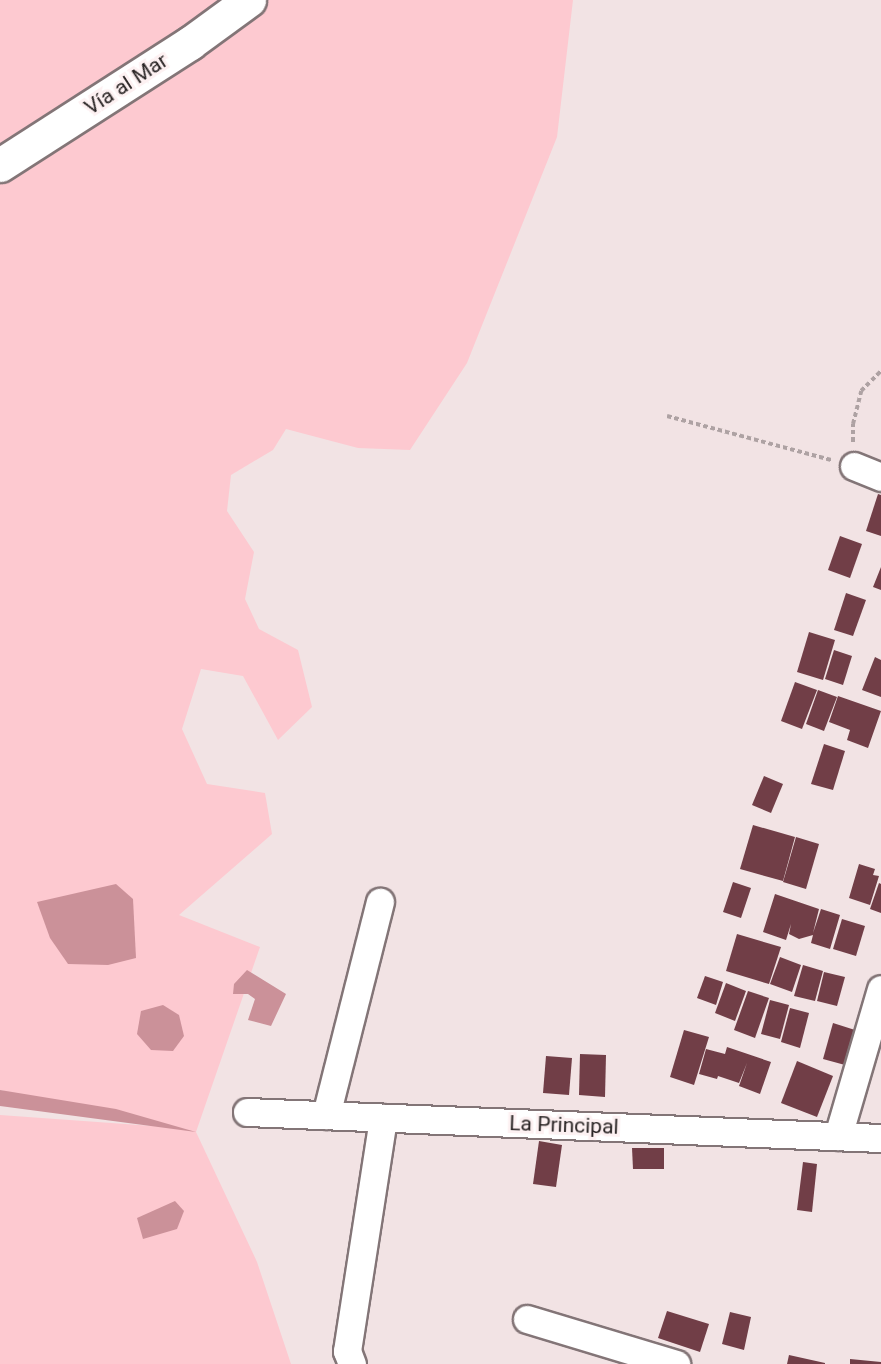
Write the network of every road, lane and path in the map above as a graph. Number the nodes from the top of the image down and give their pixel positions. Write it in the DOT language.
graph roads {
  1 [pos="249,0"];
  2 [pos="0,165"];
  3 [pos="881,371"];
  4 [pos="667,416"];
  5 [pos="854,466"];
  6 [pos="881,477"];
  7 [pos="380,902"];
  8 [pos="881,989"];
  9 [pos="247,1112"];
  10 [pos="326,1115"];
  11 [pos="383,1118"];
  12 [pos="838,1136"];
  13 [pos="881,1138"];
  14 [pos="527,1319"];
  15 [pos="352,1364"];
  16 [pos="676,1364"];
  1 -- 2 [label="highway, Vía al Mar"];
  3 -- 5 [label="path"];
  4 -- 5 [label="path"];
  5 -- 6 [label="street"];
  7 -- 10 [label="street"];
  8 -- 12 [label="street"];
  9 -- 10 [label="street, La Principal"];
  10 -- 11 [label="street, La Principal"];
  11 -- 12 [label="street, La Principal"];
  11 -- 15 [label="street"];
  12 -- 13 [label="street, La Principal"];
  14 -- 16 [label="street"];
}
